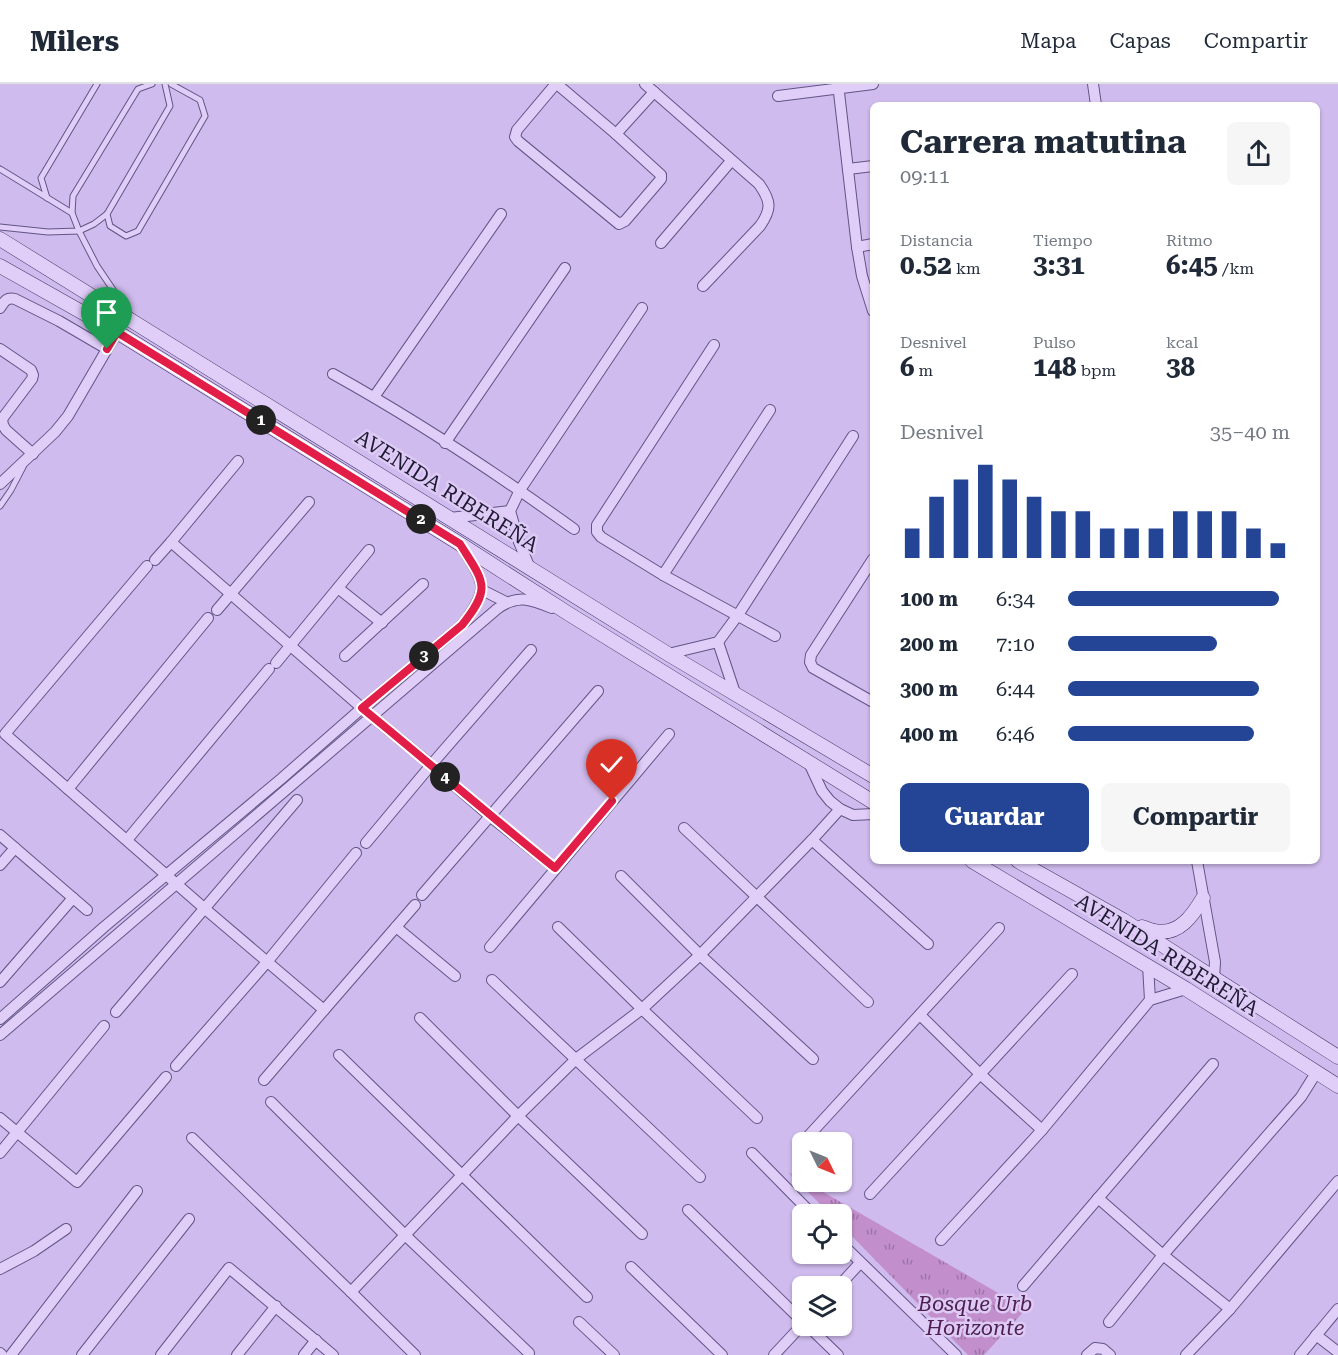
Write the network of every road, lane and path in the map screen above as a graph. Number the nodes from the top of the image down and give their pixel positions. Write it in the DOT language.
graph roads {
  1 [pos="97,84"];
  2 [pos="152,84"];
  3 [pos="165,84"];
  4 [pos="171,84"];
  5 [pos="645,84"];
  6 [pos="873,84"];
  7 [pos="1093,84"];
  8 [pos="838,86"];
  9 [pos="654,92"];
  10 [pos="778,96"];
  11 [pos="1096,102"];
  12 [pos="616,134"];
  13 [pos="731,161"];
  14 [pos="870,166"];
  15 [pos="0,169"];
  16 [pos="848,169"];
  17 [pos="47,198"];
  18 [pos="72,213"];
  19 [pos="107,214"];
  20 [pos="501,214"];
  21 [pos="0,227"];
  22 [pos="79,231"];
  23 [pos="0,239"];
  24 [pos="661,243"];
  25 [pos="870,245"];
  26 [pos="857,247"];
  27 [pos="0,266"];
  28 [pos="565,268"];
  29 [pos="703,286"];
  30 [pos="870,301"];
  31 [pos="0,308"];
  32 [pos="642,308"];
  33 [pos="134,321"];
  34 [pos="117,332"];
  35 [pos="714,345"];
  36 [pos="0,349"];
  37 [pos="107,349"];
  38 [pos="333,374"];
  39 [pos="374,397"];
  40 [pos="770,410"];
  41 [pos="854,436"];
  42 [pos="445,442"];
  43 [pos="30,457"];
  44 [pos="238,461"];
  45 [pos="0,484"];
  46 [pos="520,490"];
  47 [pos="309,502"];
  48 [pos="0,506"];
  49 [pos="510,511"];
  50 [pos="450,518"];
  51 [pos="574,529"];
  52 [pos="171,542"];
  53 [pos="460,544"];
  54 [pos="369,550"];
  55 [pos="870,564"];
  56 [pos="529,566"];
  57 [pos="663,575"];
  58 [pos="423,585"];
  59 [pos="338,588"];
  60 [pos="482,590"];
  61 [pos="230,594"];
  62 [pos="506,602"];
  63 [pos="569,614"];
  64 [pos="738,615"];
  65 [pos="382,623"];
  66 [pos="776,636"];
  67 [pos="718,642"];
  68 [pos="291,645"];
  69 [pos="531,650"];
  70 [pos="668,654"];
  71 [pos="345,656"];
  72 [pos="598,691"];
  73 [pos="735,693"];
  74 [pos="870,700"];
  75 [pos="362,708"];
  76 [pos="372,716"];
  77 [pos="669,734"];
  78 [pos="3,737"];
  79 [pos="809,763"];
  80 [pos="431,765"];
  81 [pos="870,774"];
  82 [pos="68,789"];
  83 [pos="297,800"];
  84 [pos="870,800"];
  85 [pos="840,809"];
  86 [pos="870,814"];
  87 [pos="491,817"];
  88 [pos="684,828"];
  89 [pos="0,835"];
  90 [pos="127,840"];
  91 [pos="812,840"];
  92 [pos="366,843"];
  93 [pos="15,848"];
  94 [pos="356,853"];
  95 [pos="977,864"];
  96 [pos="1023,864"];
  97 [pos="1197,864"];
  98 [pos="0,866"];
  99 [pos="555,868"];
  100 [pos="167,875"];
  101 [pos="621,876"];
  102 [pos="176,883"];
  103 [pos="423,895"];
  104 [pos="73,898"];
  105 [pos="757,898"];
  106 [pos="1203,898"];
  107 [pos="414,905"];
  108 [pos="204,908"];
  109 [pos="87,910"];
  110 [pos="1123,920"];
  111 [pos="396,927"];
  112 [pos="558,927"];
  113 [pos="999,928"];
  114 [pos="928,944"];
  115 [pos="490,947"];
  116 [pos="700,955"];
  117 [pos="267,962"];
  118 [pos="1148,965"];
  119 [pos="1072,974"];
  120 [pos="455,976"];
  121 [pos="1214,979"];
  122 [pos="492,980"];
  123 [pos="0,982"];
  124 [pos="1186,989"];
  125 [pos="1150,1000"];
  126 [pos="868,1002"];
  127 [pos="642,1009"];
  128 [pos="324,1010"];
  129 [pos="116,1012"];
  130 [pos="920,1015"];
  131 [pos="420,1018"];
  132 [pos="0,1019"];
  133 [pos="104,1026"];
  134 [pos="0,1035"];
  135 [pos="339,1055"];
  136 [pos="1338,1057"];
  137 [pos="576,1059"];
  138 [pos="813,1059"];
  139 [pos="1213,1064"];
  140 [pos="176,1066"];
  141 [pos="1316,1073"];
  142 [pos="980,1074"];
  143 [pos="166,1077"];
  144 [pos="264,1080"];
  145 [pos="1338,1086"];
  146 [pos="271,1101"];
  147 [pos="518,1116"];
  148 [pos="0,1118"];
  149 [pos="757,1118"];
  150 [pos="1042,1130"];
  151 [pos="17,1132"];
  152 [pos="812,1132"];
  153 [pos="192,1138"];
  154 [pos="0,1153"];
  155 [pos="752,1153"];
  156 [pos="462,1176"];
  157 [pos="700,1177"];
  158 [pos="1338,1181"];
  159 [pos="137,1191"];
  160 [pos="870,1194"];
  161 [pos="1098,1198"];
  162 [pos="802,1204"];
  163 [pos="688,1210"];
  164 [pos="189,1219"];
  165 [pos="66,1229"];
  166 [pos="642,1234"];
  167 [pos="405,1235"];
  168 [pos="941,1240"];
  169 [pos="852,1255"];
  170 [pos="1163,1255"];
  171 [pos="860,1263"];
  172 [pos="631,1268"];
  173 [pos="0,1269"];
  174 [pos="848,1276"];
  175 [pos="1023,1286"];
  176 [pos="351,1292"];
  177 [pos="587,1297"];
  178 [pos="276,1306"];
  179 [pos="1230,1309"];
  180 [pos="1338,1309"];
  181 [pos="792,1313"];
  182 [pos="579,1322"];
  183 [pos="1110,1322"];
  184 [pos="792,1334"];
  185 [pos="1316,1335"];
  186 [pos="818,1336"];
  187 [pos="316,1340"];
  188 [pos="1338,1352"];
  189 [pos="529,1353"];
  190 [pos="11,1355"];
  191 [pos="82,1355"];
  192 [pos="160,1355"];
  193 [pos="237,1355"];
  194 [pos="304,1355"];
  195 [pos="333,1355"];
  196 [pos="415,1355"];
  197 [pos="614,1355"];
  198 [pos="722,1355"];
  199 [pos="774,1355"];
  200 [pos="838,1355"];
  201 [pos="956,1355"];
  202 [pos="1087,1355"];
  203 [pos="1110,1355"];
  204 [pos="1186,1355"];
  205 [pos="1300,1355"];
  1 -- 17 [label="lane"];
  2 -- 18 [label="lane"];
  3 -- 19 [label="lane"];
  4 -- 19 [label="lane"];
  5 -- 9 [label="street"];
  6 -- 8 [label="street"];
  7 -- 11 [label="street"];
  8 -- 10 [label="street"];
  8 -- 16 [label="street"];
  9 -- 12 [label="street"];
  9 -- 13 [label="street"];
  12 -- 12 [label="street"];
  13 -- 24 [label="street"];
  13 -- 29 [label="street"];
  14 -- 16 [label="street"];
  15 -- 17 [label="lane"];
  16 -- 26 [label="street"];
  17 -- 18 [label="lane"];
  18 -- 22 [label="lane"];
  19 -- 22 [label="lane"];
  20 -- 39 [label="street"];
  21 -- 22 [label="lane"];
  22 -- 33 [label="lane"];
  23 -- 33 [label="street, AVENIDA RIBEREÑA"];
  25 -- 26 [label="street"];
  26 -- 30 [label="street"];
  27 -- 34 [label="street, AVENIDA RIBEREÑA"];
  28 -- 42 [label="street"];
  31 -- 37 [label="street"];
  32 -- 46 [label="street"];
  33 -- 50 [label="street, AVENIDA RIBEREÑA"];
  34 -- 37 [label="street"];
  34 -- 53 [label="street, AVENIDA RIBEREÑA"];
  35 -- 57 [label="street"];
  36 -- 43 [label="street"];
  37 -- 43 [label="street"];
  38 -- 39 [label="street"];
  39 -- 42 [label="street"];
  40 -- 57 [label="street"];
  41 -- 64 [label="street"];
  42 -- 46 [label="street"];
  43 -- 45 [label="street"];
  43 -- 48 [label="lane"];
  44 -- 52 [label="street"];
  46 -- 49 [label="street"];
  46 -- 51 [label="street"];
  47 -- 61 [label="street"];
  49 -- 50 [label="street"];
  49 -- 56 [label="street"];
  50 -- 56 [label="street, AVENIDA RIBEREÑA"];
  52 -- 61 [label="street"];
  52 -- 78 [label="street"];
  53 -- 60 [label="street"];
  53 -- 63 [label="street, AVENIDA RIBEREÑA"];
  54 -- 59 [label="street"];
  55 -- 74 [label="street"];
  56 -- 70 [label="street, AVENIDA RIBEREÑA"];
  57 -- 64 [label="street"];
  58 -- 65 [label="street"];
  59 -- 65 [label="street"];
  59 -- 68 [label="street"];
  60 -- 62 [label="street"];
  60 -- 75 [label="street"];
  61 -- 68 [label="street"];
  61 -- 82 [label="street"];
  62 -- 63 [label="street"];
  62 -- 76 [label="street"];
  63 -- 79 [label="street, AVENIDA RIBEREÑA"];
  64 -- 66 [label="street"];
  64 -- 67 [label="street"];
  65 -- 71 [label="street"];
  67 -- 70 [label="street"];
  67 -- 73 [label="street"];
  68 -- 75 [label="street"];
  68 -- 90 [label="street"];
  69 -- 80 [label="street"];
  70 -- 73 [label="street, AVENIDA RIBEREÑA"];
  72 -- 87 [label="street"];
  73 -- 81 [label="street, AVENIDA RIBEREÑA"];
  75 -- 76 [label="street"];
  75 -- 100 [label="street"];
  76 -- 80 [label="street"];
  76 -- 102 [label="street"];
  77 -- 99 [label="street"];
  78 -- 82 [label="street"];
  79 -- 84 [label="street, AVENIDA RIBEREÑA"];
  79 -- 85 [label="street"];
  80 -- 87 [label="street"];
  80 -- 92 [label="street"];
  82 -- 90 [label="street"];
  83 -- 108 [label="street"];
  85 -- 86 [label="street"];
  85 -- 91 [label="street"];
  87 -- 99 [label="street"];
  87 -- 103 [label="street"];
  88 -- 105 [label="street"];
  89 -- 93 [label="street"];
  90 -- 100 [label="street"];
  91 -- 105 [label="street"];
  91 -- 114 [label="street"];
  93 -- 98 [label="street"];
  93 -- 104 [label="street"];
  94 -- 117 [label="street"];
  95 -- 118 [label="street, AVENIDA RIBEREÑA"];
  96 -- 110 [label="street, AVENIDA RIBEREÑA"];
  97 -- 106 [label="street"];
  99 -- 115 [label="street"];
  100 -- 102 [label="street"];
  100 -- 132 [label="street"];
  101 -- 116 [label="street"];
  102 -- 108 [label="street"];
  102 -- 134 [label="street"];
  104 -- 109 [label="street"];
  104 -- 123 [label="street"];
  105 -- 116 [label="street"];
  105 -- 126 [label="street"];
  106 -- 110 [label="street"];
  106 -- 121 [label="street"];
  107 -- 111 [label="street"];
  108 -- 117 [label="street"];
  108 -- 129 [label="street"];
  110 -- 121 [label="street, AVENIDA RIBEREÑA"];
  111 -- 120 [label="street"];
  111 -- 128 [label="street"];
  112 -- 127 [label="street"];
  113 -- 130 [label="street"];
  116 -- 127 [label="street"];
  116 -- 138 [label="street"];
  117 -- 128 [label="street"];
  117 -- 140 [label="street"];
  118 -- 124 [label="street, AVENIDA RIBEREÑA"];
  118 -- 125 [label="street"];
  119 -- 142 [label="street"];
  121 -- 136 [label="street, AVENIDA RIBEREÑA"];
  122 -- 137 [label="street"];
  124 -- 125 [label="street"];
  124 -- 141 [label="street, AVENIDA RIBEREÑA"];
  125 -- 150 [label="street"];
  127 -- 137 [label="street"];
  127 -- 149 [label="street"];
  128 -- 144 [label="street"];
  130 -- 142 [label="street"];
  130 -- 152 [label="street"];
  131 -- 147 [label="street"];
  133 -- 151 [label="street"];
  135 -- 156 [label="street"];
  137 -- 147 [label="street"];
  137 -- 157 [label="street"];
  139 -- 161 [label="street"];
  141 -- 145 [label="street, AVENIDA RIBEREÑA"];
  141 -- 170 [label="street"];
  142 -- 150 [label="street"];
  142 -- 160 [label="street"];
  143 -- 151 [label="street"];
  146 -- 167 [label="street"];
  147 -- 156 [label="street"];
  147 -- 166 [label="street"];
  148 -- 151 [label="street"];
  150 -- 168 [label="street"];
  151 -- 154 [label="street"];
  153 -- 176 [label="street"];
  155 -- 162 [label="street"];
  156 -- 167 [label="street"];
  156 -- 177 [label="street"];
  158 -- 179 [label="street"];
  159 -- 190 [label="street"];
  161 -- 170 [label="street"];
  161 -- 175 [label="street"];
  163 -- 181 [label="street"];
  164 -- 191 [label="street"];
  165 -- 173 [label="street"];
  167 -- 176 [label="street"];
  167 -- 189 [label="street"];
  169 -- 171 [label="street"];
  170 -- 179 [label="street"];
  170 -- 183 [label="street"];
  171 -- 174 [label="street"];
  171 -- 201 [label="street"];
  172 -- 198 [label="street"];
  176 -- 196 [label="street"];
  178 -- 187 [label="street"];
  178 -- 192 [label="street"];
  178 -- 193 [label="street"];
  179 -- 204 [label="street"];
  180 -- 185 [label="street"];
  182 -- 197 [label="street"];
  184 -- 199 [label="street"];
  185 -- 188 [label="street"];
  185 -- 205 [label="street"];
  186 -- 200 [label="street"];
  187 -- 194 [label="street"];
  187 -- 195 [label="street"];
  202 -- 203 [label="street"];
}
